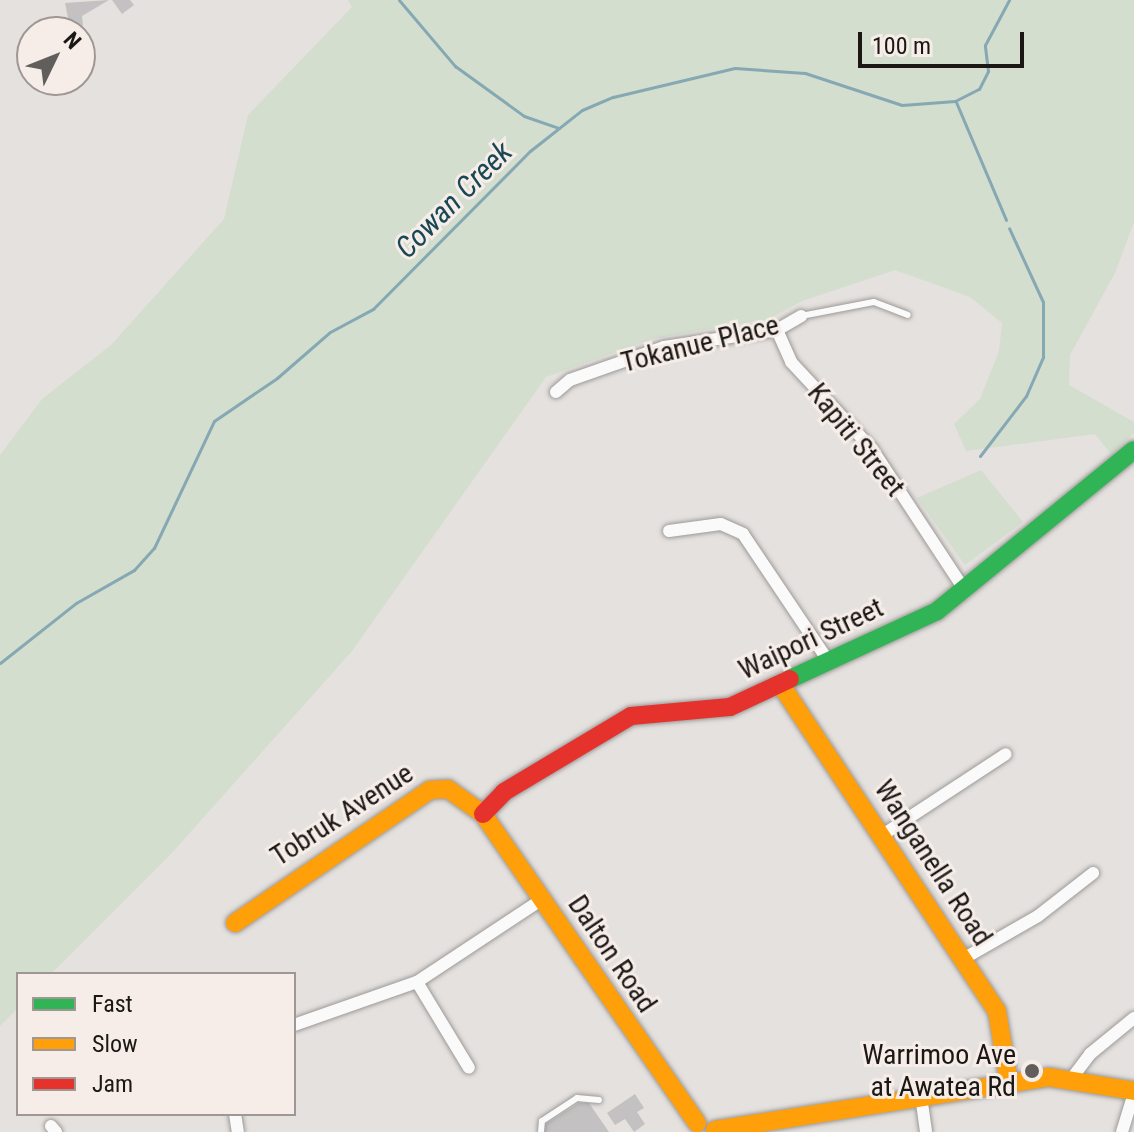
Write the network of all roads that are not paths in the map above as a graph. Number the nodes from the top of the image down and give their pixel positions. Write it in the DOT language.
graph roads {
  1 [pos="908,315"];
  2 [pos="801,316"];
  3 [pos="777,330"];
  4 [pos="556,392"];
  5 [pos="1134,450"];
  6 [pos="669,531"];
  7 [pos="964,589"];
  8 [pos="829,662"];
  9 [pos="781,685"];
  10 [pos="1006,754"];
  11 [pos="483,814"];
  12 [pos="881,836"];
  13 [pos="1093,873"];
  14 [pos="541,900"];
  15 [pos="235,923"];
  16 [pos="963,959"];
  17 [pos="417,982"];
  18 [pos="1134,1018"];
  19 [pos="296,1024"];
  20 [pos="469,1068"];
  21 [pos="1072,1078"];
  22 [pos="1009,1083"];
  23 [pos="1134,1092"];
  24 [pos="921,1096"];
  25 [pos="599,1100"];
  26 [pos="705,1129"];
  27 [pos="541,1132"];
  28 [pos="926,1132"];
  29 [pos="1122,1132"];
  1 -- 2 [label="lane"];
  2 -- 3 [label="street, Tokanue Place"];
  3 -- 4 [label="street, Tokanue Place"];
  3 -- 7 [label="street, Kapiti Street"];
  5 -- 7 [label="street, Waipori Street"];
  6 -- 8 [label="street"];
  7 -- 8 [label="street, Waipori Street"];
  8 -- 9 [label="street, Waipori Street"];
  9 -- 11 [label="street, Waipori Street"];
  9 -- 12 [label="street, Wanganella Road"];
  10 -- 12 [label="street"];
  11 -- 14 [label="street, Dalton Road"];
  11 -- 15 [label="street, Tobruk Avenue"];
  12 -- 16 [label="street, Wanganella Road"];
  13 -- 16 [label="street"];
  14 -- 17 [label="street"];
  14 -- 26 [label="street, Dalton Road"];
  16 -- 22 [label="street, Wanganella Road"];
  17 -- 19 [label="street"];
  17 -- 20 [label="street"];
  18 -- 21 [label="street"];
  21 -- 22 [label="street"];
  21 -- 23 [label="street"];
  22 -- 24 [label="street"];
  23 -- 29 [label="street"];
  24 -- 26 [label="street"];
  24 -- 28 [label="street"];
  25 -- 27 [label="lane"];
}
